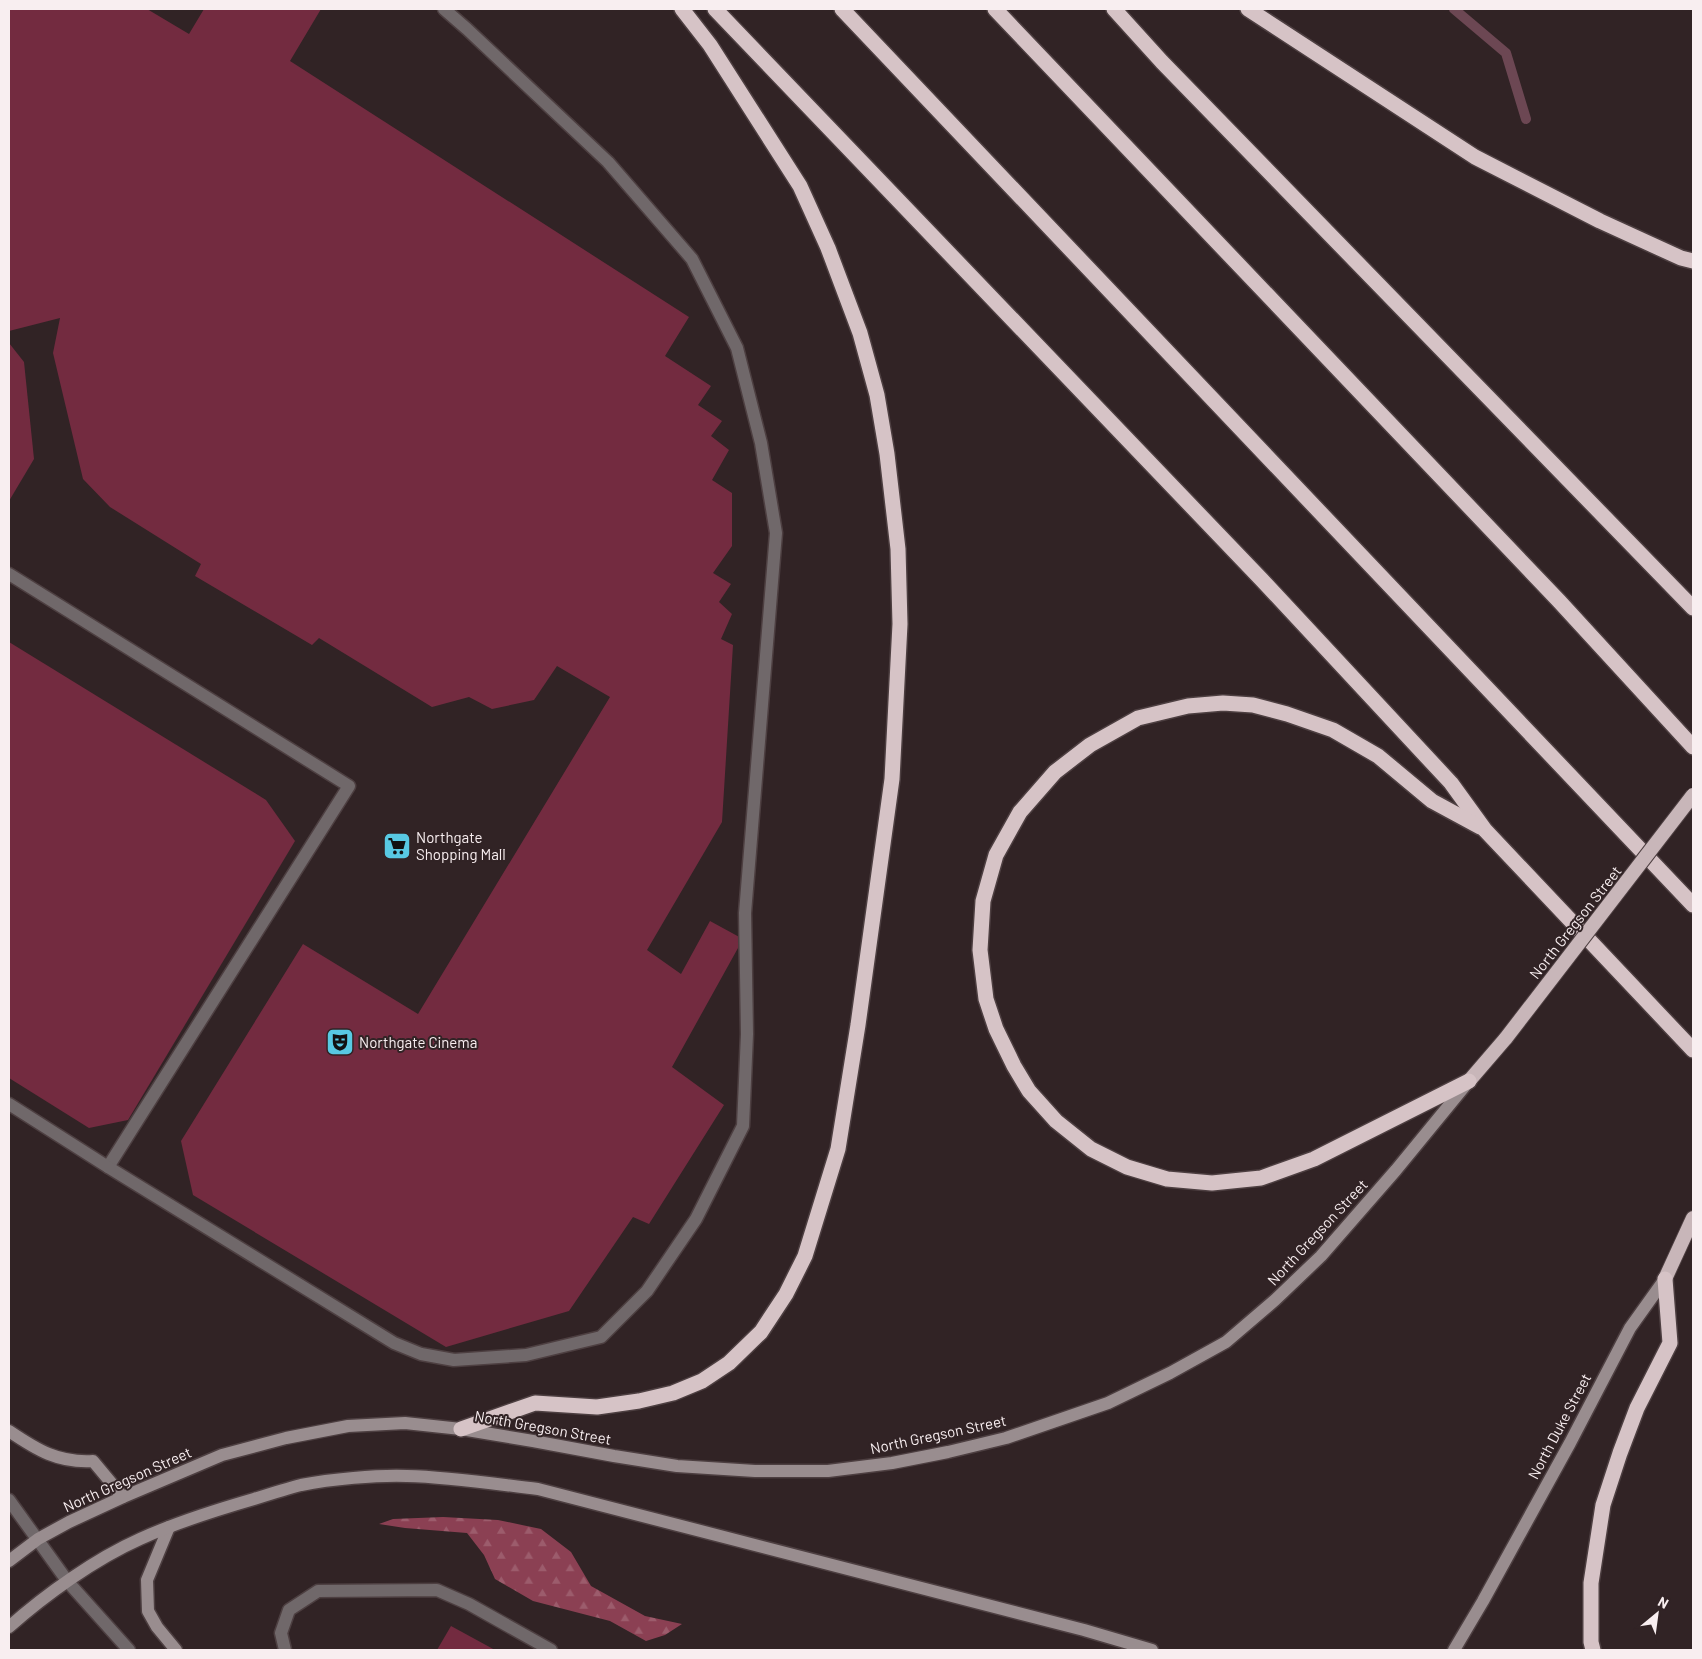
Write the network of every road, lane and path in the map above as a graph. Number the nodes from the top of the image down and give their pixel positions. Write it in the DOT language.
graph roads {
  1 [pos="444,9"];
  2 [pos="682,9"];
  3 [pos="715,9"];
  4 [pos="842,9"];
  5 [pos="995,9"];
  6 [pos="1114,9"];
  7 [pos="1248,9"];
  8 [pos="1693,261"];
  9 [pos="9,574"];
  10 [pos="1693,608"];
  11 [pos="1693,747"];
  12 [pos="1693,795"];
  13 [pos="1485,830"];
  14 [pos="1693,905"];
  15 [pos="1693,1050"];
  16 [pos="1469,1081"];
  17 [pos="9,1104"];
  18 [pos="108,1167"];
  19 [pos="1691,1222"];
  20 [pos="1665,1279"];
  21 [pos="460,1429"];
  22 [pos="9,1432"];
  23 [pos="123,1497"];
  24 [pos="9,1500"];
  25 [pos="169,1527"];
  26 [pos="38,1539"];
  27 [pos="9,1562"];
  28 [pos="68,1582"];
  29 [pos="9,1627"];
  30 [pos="129,1650"];
  31 [pos="176,1650"];
  32 [pos="285,1650"];
  33 [pos="551,1650"];
  34 [pos="1152,1650"];
  35 [pos="1454,1650"];
  36 [pos="1593,1650"];
  1 -- 18 [label="lane"];
  2 -- 21 [label="highway"];
  3 -- 13 [label="highway"];
  4 -- 14 [label="highway"];
  5 -- 11 [label="highway"];
  6 -- 10 [label="highway"];
  7 -- 8 [label="highway"];
  9 -- 18 [label="lane"];
  12 -- 16 [label="highway, North Gregson Street, bridge"];
  13 -- 15 [label="highway"];
  13 -- 16 [label="highway"];
  16 -- 21 [label="main road, North Gregson Street"];
  17 -- 18 [label="lane"];
  19 -- 20 [label="highway, North Duke Street"];
  20 -- 35 [label="main road, North Duke Street"];
  20 -- 36 [label="highway"];
  21 -- 23 [label="main road, North Gregson Street"];
  22 -- 23 [label="main road"];
  23 -- 26 [label="main road, North Gregson Street"];
  24 -- 26 [label="lane"];
  25 -- 28 [label="main road"];
  25 -- 31 [label="main road"];
  25 -- 34 [label="main road"];
  26 -- 27 [label="main road, North Gregson Street"];
  26 -- 28 [label="lane"];
  28 -- 29 [label="main road"];
  28 -- 30 [label="lane"];
  32 -- 33 [label="lane"];
}
